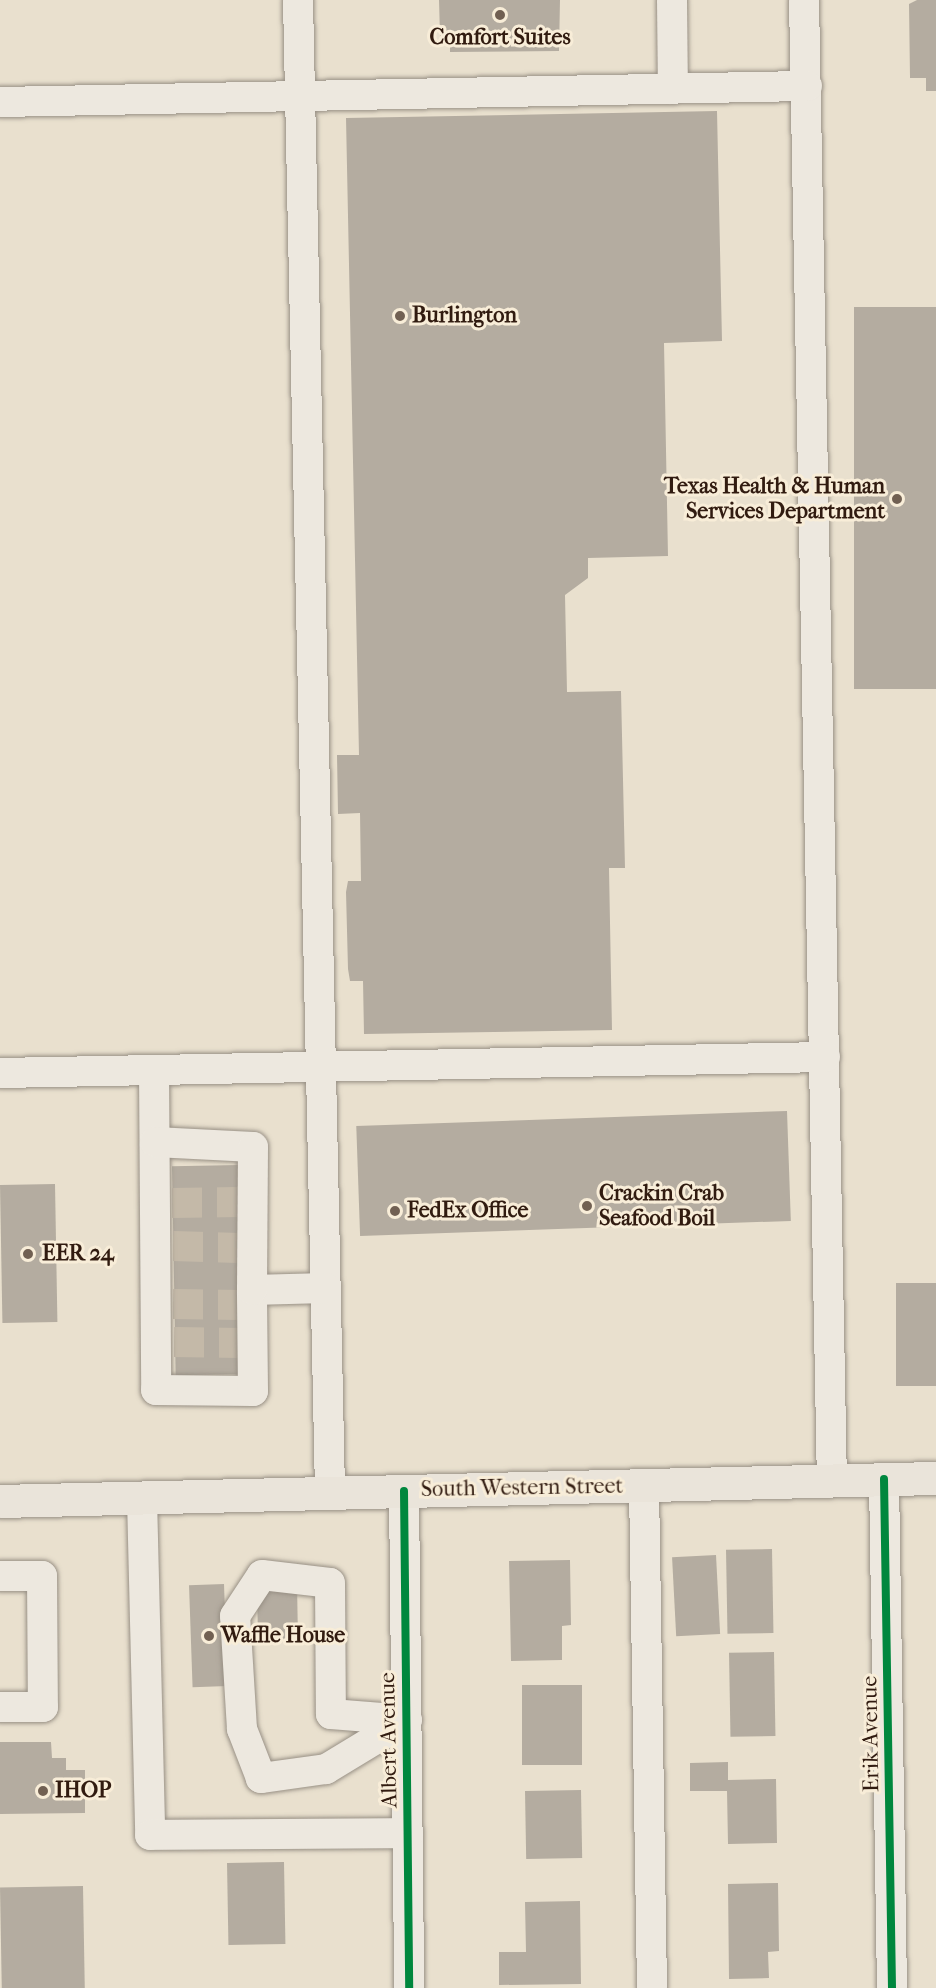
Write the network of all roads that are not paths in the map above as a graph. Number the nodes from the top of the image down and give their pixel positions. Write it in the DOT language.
graph roads {
  1 [pos="298,0"];
  2 [pos="672,0"];
  3 [pos="804,0"];
  4 [pos="807,86"];
  5 [pos="673,89"];
  6 [pos="300,96"];
  7 [pos="0,102"];
  8 [pos="825,1057"];
  9 [pos="321,1066"];
  10 [pos="154,1070"];
  11 [pos="0,1073"];
  12 [pos="155,1142"];
  13 [pos="326,1288"];
  14 [pos="248,1300"];
  15 [pos="936,1478"];
  16 [pos="884,1479"];
  17 [pos="832,1481"];
  18 [pos="644,1485"];
  19 [pos="404,1491"];
  20 [pos="330,1493"];
  21 [pos="142,1498"];
  22 [pos="0,1501"];
  23 [pos="0,1576"];
  24 [pos="0,1707"];
  25 [pos="407,1720"];
  26 [pos="408,1833"];
  27 [pos="409,1988"];
  28 [pos="652,1988"];
  29 [pos="892,1988"];
  1 -- 6 [label="street"];
  2 -- 5 [label="street"];
  3 -- 4 [label="street"];
  4 -- 5 [label="street"];
  4 -- 8 [label="street"];
  5 -- 6 [label="street"];
  6 -- 7 [label="street"];
  6 -- 9 [label="street"];
  8 -- 9 [label="street"];
  8 -- 17 [label="street"];
  9 -- 10 [label="street"];
  9 -- 13 [label="street"];
  10 -- 11 [label="street"];
  10 -- 12 [label="street"];
  12 -- 14 [label="street"];
  12 -- 14 [label="street"];
  13 -- 14 [label="street"];
  13 -- 20 [label="street"];
  15 -- 16 [label="main road, South Western Street"];
  16 -- 17 [label="main road, South Western Street"];
  16 -- 29 [label="street, Erik Avenue"];
  17 -- 18 [label="main road, South Western Street"];
  18 -- 19 [label="main road, South Western Street"];
  18 -- 28 [label="street"];
  19 -- 20 [label="main road, South Western Street"];
  19 -- 25 [label="street, Albert Avenue"];
  20 -- 21 [label="main road, South Western Street"];
  21 -- 22 [label="main road, South Western Street"];
  21 -- 26 [label="street"];
  23 -- 24 [label="street"];
  25 -- 25 [label="street"];
  25 -- 26 [label="street, Albert Avenue"];
  26 -- 27 [label="street, Albert Avenue"];
}
